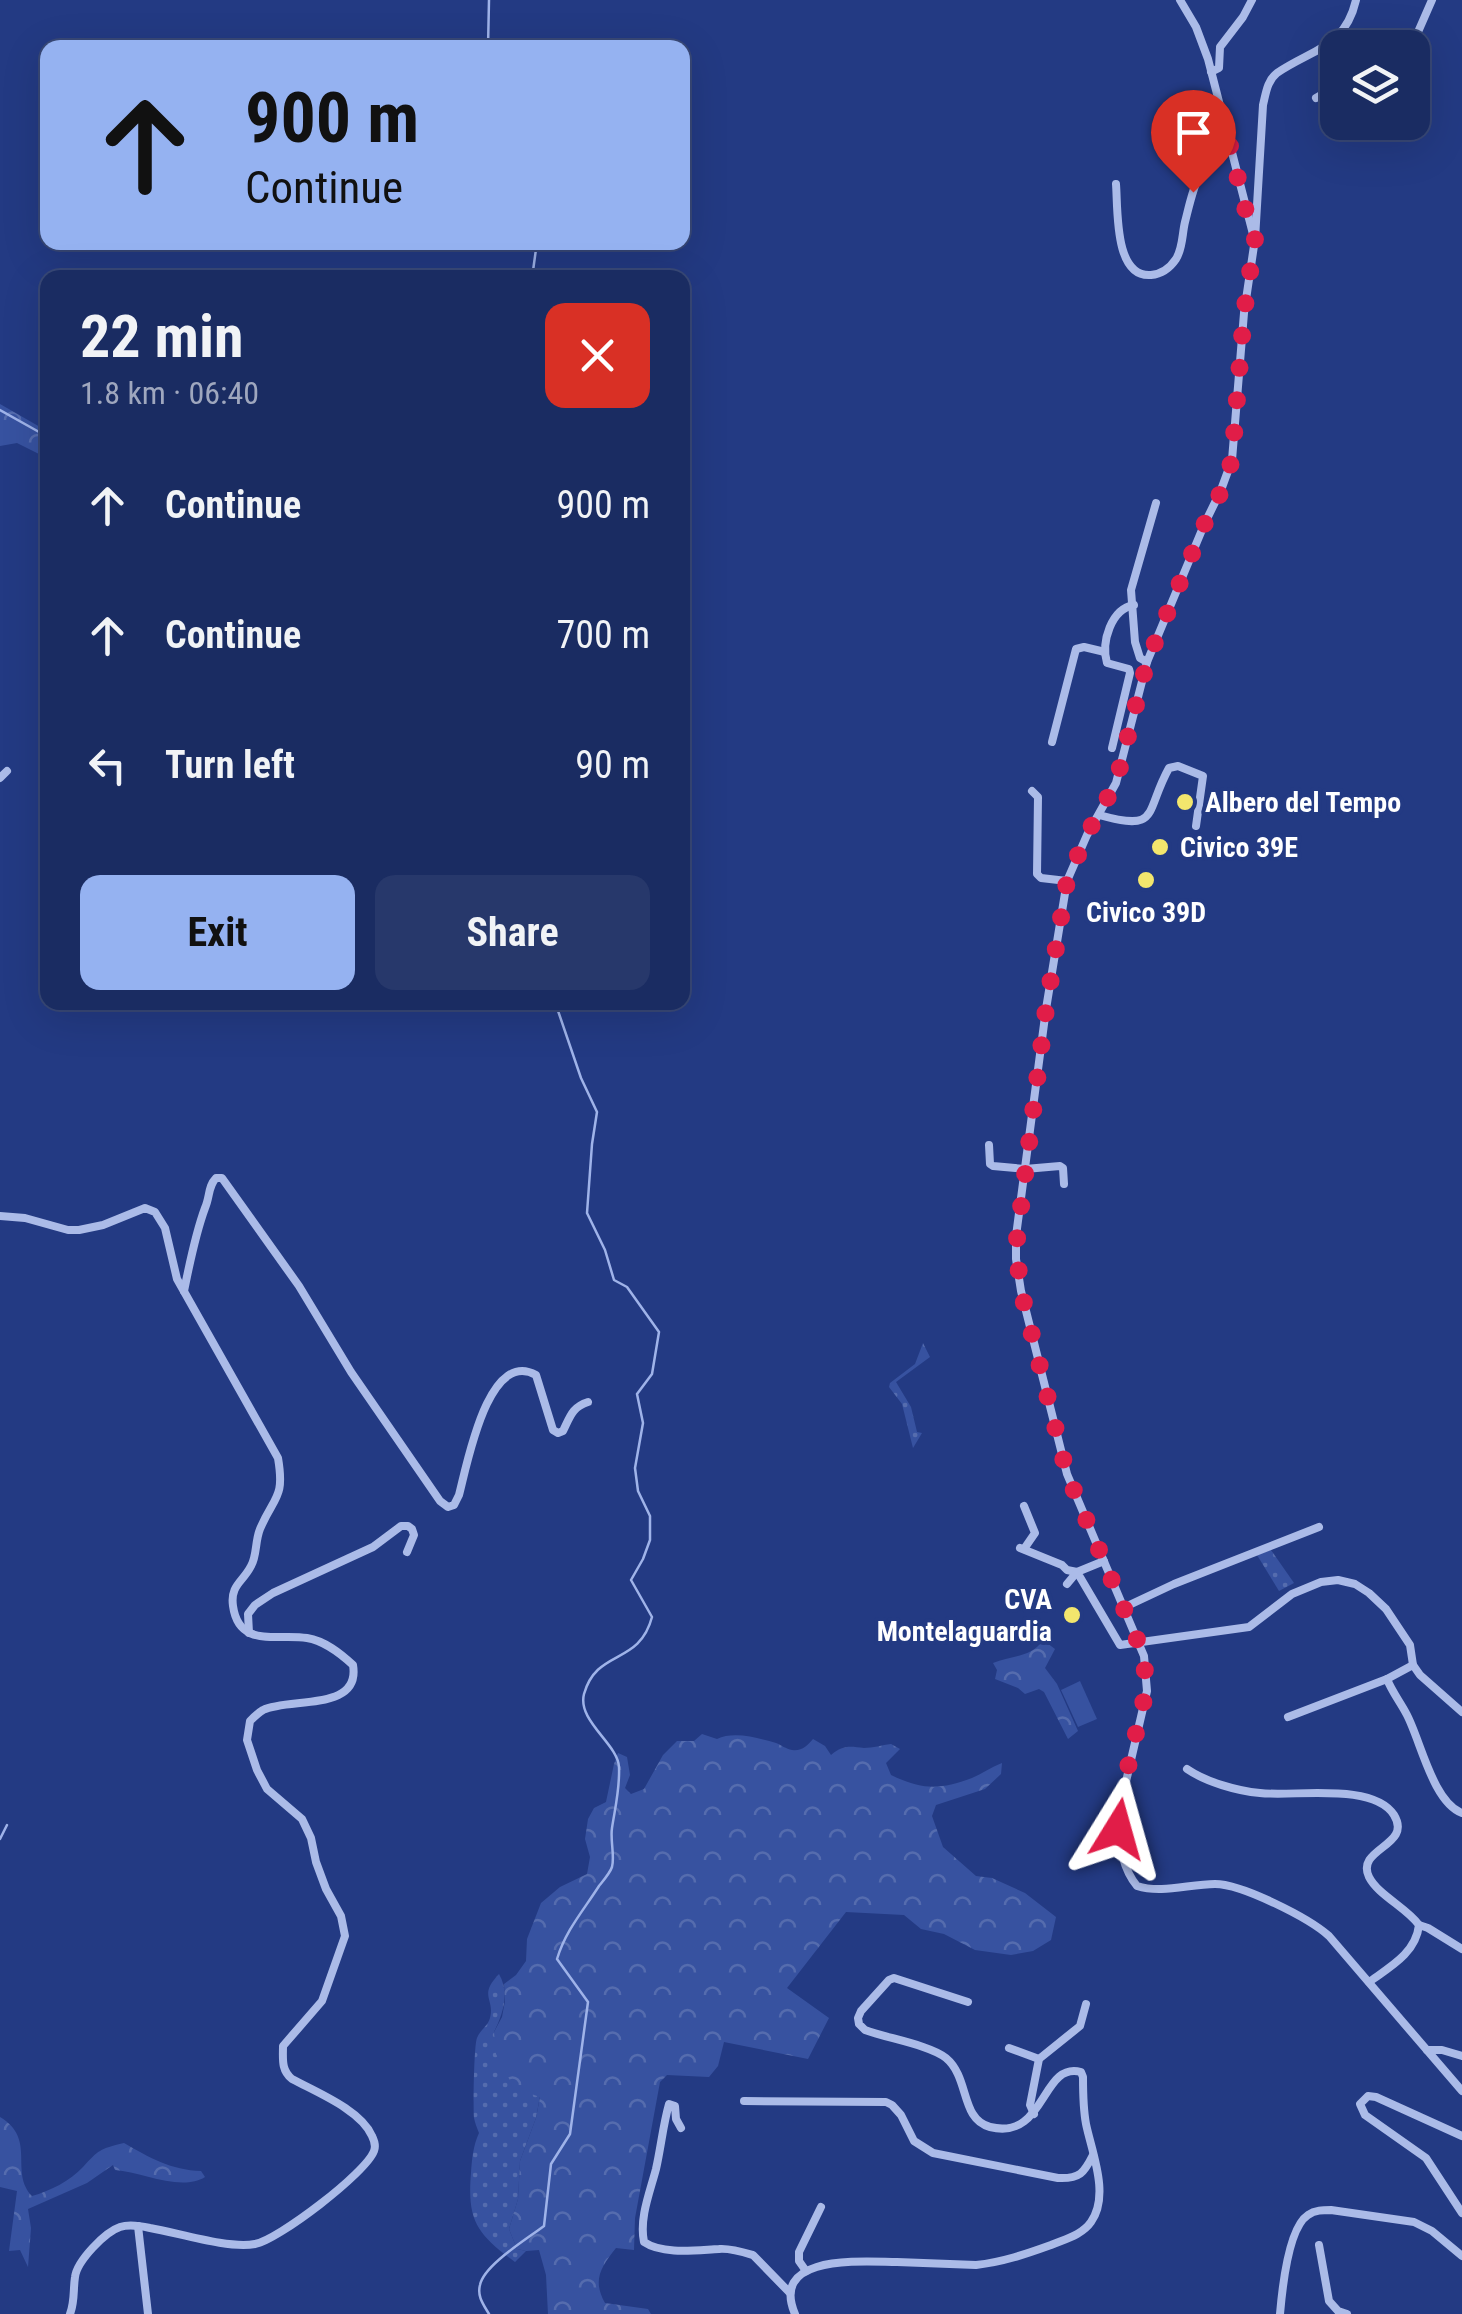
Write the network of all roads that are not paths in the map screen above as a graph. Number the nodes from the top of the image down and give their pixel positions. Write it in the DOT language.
graph roads {
  1 [pos="1180,0"];
  2 [pos="1252,0"];
  3 [pos="1356,0"];
  4 [pos="1432,0"];
  5 [pos="1419,30"];
  6 [pos="1212,72"];
  7 [pos="1320,96"];
  8 [pos="1316,98"];
  9 [pos="1230,146"];
  10 [pos="1116,184"];
  11 [pos="1255,239"];
  12 [pos="1156,503"];
  13 [pos="1134,605"];
  14 [pos="1105,652"];
  15 [pos="1147,662"];
  16 [pos="1052,742"];
  17 [pos="1112,748"];
  18 [pos="1032,791"];
  19 [pos="1099,815"];
  20 [pos="1196,826"];
  21 [pos="1067,881"];
  22 [pos="990,1145"];
  23 [pos="1025,1169"];
  24 [pos="1064,1184"];
  25 [pos="0,1216"];
  26 [pos="184,1290"];
  27 [pos="588,1402"];
  28 [pos="1024,1506"];
  29 [pos="1319,1528"];
  30 [pos="407,1552"];
  31 [pos="1104,1561"];
  32 [pos="1077,1572"];
  33 [pos="1068,1584"];
  34 [pos="1124,1607"];
  35 [pos="249,1633"];
  36 [pos="1139,1642"];
  37 [pos="1413,1664"];
  38 [pos="1386,1680"];
  39 [pos="1462,1712"];
  40 [pos="1288,1716"];
  41 [pos="1187,1770"];
  42 [pos="1462,1813"];
  43 [pos="1420,1925"];
  44 [pos="1462,1949"];
  45 [pos="1368,1982"];
  46 [pos="968,2002"];
  47 [pos="1086,2004"];
  48 [pos="1009,2048"];
  49 [pos="1427,2050"];
  50 [pos="1462,2056"];
  51 [pos="1039,2059"];
  52 [pos="1462,2091"];
  53 [pos="744,2101"];
  54 [pos="1034,2114"];
  55 [pos="681,2128"];
  56 [pos="1462,2136"];
  57 [pos="1093,2154"];
  58 [pos="822,2207"];
  59 [pos="1462,2213"];
  60 [pos="138,2226"];
  61 [pos="1319,2246"];
  62 [pos="1462,2256"];
  63 [pos="806,2271"];
  64 [pos="790,2294"];
  65 [pos="70,2314"];
  66 [pos="148,2314"];
  67 [pos="794,2314"];
  68 [pos="1280,2314"];
  69 [pos="1347,2314"];
  1 -- 6 [label="street"];
  2 -- 6 [label="street"];
  3 -- 11 [label="street"];
  4 -- 5 [label="street"];
  6 -- 9 [label="street"];
  7 -- 8 [label="street"];
  9 -- 10 [label="street"];
  9 -- 11 [label="street"];
  11 -- 15 [label="street"];
  12 -- 13 [label="street"];
  13 -- 14 [label="street"];
  13 -- 15 [label="street"];
  14 -- 16 [label="street"];
  14 -- 17 [label="street"];
  15 -- 19 [label="street"];
  18 -- 21 [label="street"];
  19 -- 20 [label="street"];
  19 -- 21 [label="street"];
  21 -- 23 [label="street"];
  22 -- 23 [label="street"];
  23 -- 24 [label="street"];
  23 -- 31 [label="street"];
  25 -- 26 [label="street"];
  26 -- 27 [label="street"];
  26 -- 35 [label="street"];
  28 -- 32 [label="street"];
  29 -- 34 [label="street"];
  30 -- 35 [label="street"];
  31 -- 32 [label="street"];
  31 -- 34 [label="street"];
  32 -- 33 [label="street"];
  32 -- 36 [label="street"];
  34 -- 36 [label="street"];
  35 -- 60 [label="street"];
  36 -- 37 [label="street"];
  36 -- 45 [label="street"];
  37 -- 38 [label="street"];
  37 -- 39 [label="street"];
  38 -- 40 [label="street"];
  38 -- 42 [label="street"];
  41 -- 43 [label="street"];
  43 -- 44 [label="street"];
  43 -- 45 [label="street"];
  45 -- 49 [label="street"];
  46 -- 54 [label="street"];
  47 -- 51 [label="street"];
  48 -- 51 [label="street"];
  49 -- 50 [label="street"];
  49 -- 52 [label="street"];
  51 -- 54 [label="street"];
  53 -- 57 [label="street"];
  54 -- 57 [label="street"];
  55 -- 64 [label="street"];
  56 -- 59 [label="street"];
  57 -- 63 [label="street"];
  58 -- 63 [label="street"];
  60 -- 65 [label="street"];
  60 -- 66 [label="street"];
  61 -- 69 [label="street"];
  62 -- 68 [label="street"];
  63 -- 64 [label="street"];
  64 -- 67 [label="street"];
}
